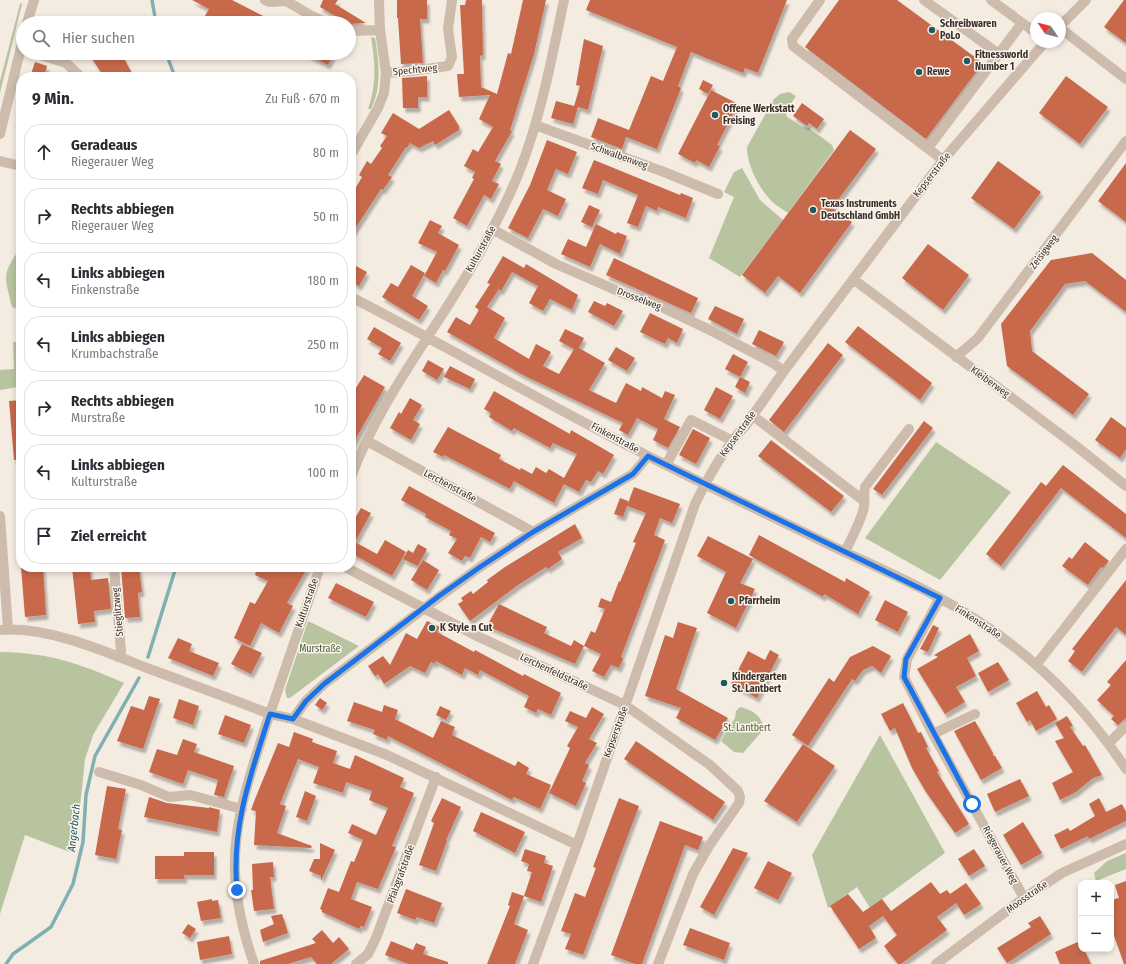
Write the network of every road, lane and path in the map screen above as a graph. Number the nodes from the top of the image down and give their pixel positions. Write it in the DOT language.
graph roads {
  1 [pos="34,0"];
  2 [pos="265,0"];
  3 [pos="379,0"];
  4 [pos="452,0"];
  5 [pos="564,0"];
  6 [pos="820,0"];
  7 [pos="924,0"];
  8 [pos="990,0"];
  9 [pos="1086,0"];
  10 [pos="29,16"];
  11 [pos="312,16"];
  12 [pos="1066,21"];
  13 [pos="1022,23"];
  14 [pos="1030,29"];
  15 [pos="356,30"];
  16 [pos="380,30"];
  17 [pos="1066,32"];
  18 [pos="1040,48"];
  19 [pos="999,54"];
  20 [pos="18,60"];
  21 [pos="56,60"];
  22 [pos="76,72"];
  23 [pos="386,73"];
  24 [pos="1126,79"];
  25 [pos="535,125"];
  26 [pos="0,134"];
  27 [pos="1126,141"];
  28 [pos="356,146"];
  29 [pos="928,148"];
  30 [pos="943,160"];
  31 [pos="0,161"];
  32 [pos="16,165"];
  33 [pos="718,194"];
  34 [pos="492,230"];
  35 [pos="853,279"];
  36 [pos="356,300"];
  37 [pos="428,337"];
  38 [pos="956,357"];
  39 [pos="784,371"];
  40 [pos="752,415"];
  41 [pos="910,429"];
  42 [pos="731,440"];
  43 [pos="367,441"];
  44 [pos="648,456"];
  45 [pos="666,465"];
  46 [pos="356,466"];
  47 [pos="705,484"];
  48 [pos="1126,486"];
  49 [pos="864,501"];
  50 [pos="0,516"];
  51 [pos="533,532"];
  52 [pos="1126,549"];
  53 [pos="845,552"];
  54 [pos="114,572"];
  55 [pos="318,572"];
  56 [pos="354,572"];
  57 [pos="940,598"];
  58 [pos="423,609"];
  59 [pos="4,630"];
  60 [pos="118,657"];
  61 [pos="1036,665"];
  62 [pos="625,705"];
  63 [pos="270,714"];
  64 [pos="975,714"];
  65 [pos="293,719"];
  66 [pos="1126,726"];
  67 [pos="933,734"];
  68 [pos="1109,743"];
  69 [pos="1126,768"];
  70 [pos="99,772"];
  71 [pos="436,777"];
  72 [pos="242,809"];
  73 [pos="1126,844"];
  74 [pos="577,845"];
  75 [pos="1024,898"];
  76 [pos="254,964"];
  77 [pos="356,964"];
  78 [pos="533,964"];
  79 [pos="658,964"];
  80 [pos="936,964"];
  1 -- 10 [label="street"];
  2 -- 11 [label="street"];
  3 -- 16 [label="street, Spechtweg"];
  4 -- 23 [label="street, Spechtweg"];
  5 -- 25 [label="street, Kulturstraße"];
  6 -- 29 [label="street"];
  7 -- 19 [label="street"];
  8 -- 13 [label="street"];
  9 -- 12 [label="street"];
  13 -- 14 [label="street"];
  13 -- 19 [label="street"];
  15 -- 16 [label="street"];
  16 -- 23 [label="street, Spechtweg"];
  17 -- 24 [label="street"];
  18 -- 30 [label="street, Kepserstraße"];
  19 -- 29 [label="street"];
  20 -- 26 [label="street"];
  21 -- 22 [label="street"];
  23 -- 28 [label="street, Spechtweg"];
  25 -- 33 [label="street, Schwalbenweg"];
  25 -- 34 [label="street, Kulturstraße"];
  27 -- 38 [label="street, Zeisigweg"];
  29 -- 30 [label="street"];
  30 -- 35 [label="street, Kepserstraße"];
  31 -- 32 [label="street"];
  34 -- 37 [label="street, Kulturstraße"];
  34 -- 39 [label="street, Drosselweg"];
  35 -- 38 [label="street, Kleiberweg"];
  35 -- 39 [label="street, Kepserstraße"];
  36 -- 37 [label="street, Finkenstraße"];
  37 -- 43 [label="street, Kulturstraße"];
  37 -- 44 [label="street, Finkenstraße"];
  38 -- 48 [label="street, Kleiberweg"];
  39 -- 40 [label="street, Kepserstraße"];
  40 -- 42 [label="street, Kepserstraße"];
  40 -- 49 [label="street"];
  41 -- 49 [label="street"];
  42 -- 45 [label="street"];
  42 -- 47 [label="street, Kepserstraße"];
  43 -- 46 [label="street, Kulturstraße"];
  43 -- 51 [label="street, Lerchenstraße"];
  44 -- 45 [label="street, Finkenstraße"];
  44 -- 51 [label="street"];
  45 -- 47 [label="street, Finkenstraße"];
  47 -- 53 [label="street, Finkenstraße"];
  47 -- 62 [label="street, Kepserstraße"];
  49 -- 53 [label="street"];
  50 -- 59 [label="street"];
  51 -- 58 [label="street"];
  52 -- 61 [label="street"];
  53 -- 57 [label="street, Finkenstraße"];
  54 -- 60 [label="street, Stieglitzweg"];
  55 -- 63 [label="street, Kulturstraße"];
  56 -- 58 [label="street, Lerchenfeldstraße"];
  57 -- 61 [label="street, Finkenstraße"];
  57 -- 67 [label="street, Riegerauer Weg"];
  58 -- 62 [label="street, Lerchenfeldstraße"];
  58 -- 65 [label="street"];
  59 -- 60 [label="street"];
  60 -- 63 [label="street"];
  61 -- 68 [label="street, Finkenstraße"];
  62 -- 74 [label="street, Kepserstraße"];
  62 -- 79 [label="street, Lerchenfeldstraße"];
  63 -- 65 [label="street"];
  63 -- 72 [label="street, Kulturstraße"];
  64 -- 67 [label="street"];
  65 -- 71 [label="street"];
  66 -- 68 [label="street"];
  67 -- 75 [label="street, Riegerauer Weg"];
  68 -- 69 [label="street, Finkenstraße"];
  70 -- 72 [label="street"];
  71 -- 74 [label="street"];
  71 -- 77 [label="street, Pfalzgrafstraße"];
  72 -- 76 [label="street, Kulturstraße"];
  73 -- 75 [label="street, Moosstraße"];
  74 -- 78 [label="street, Kepserstraße"];
  75 -- 80 [label="street, Moosstraße"];
}
